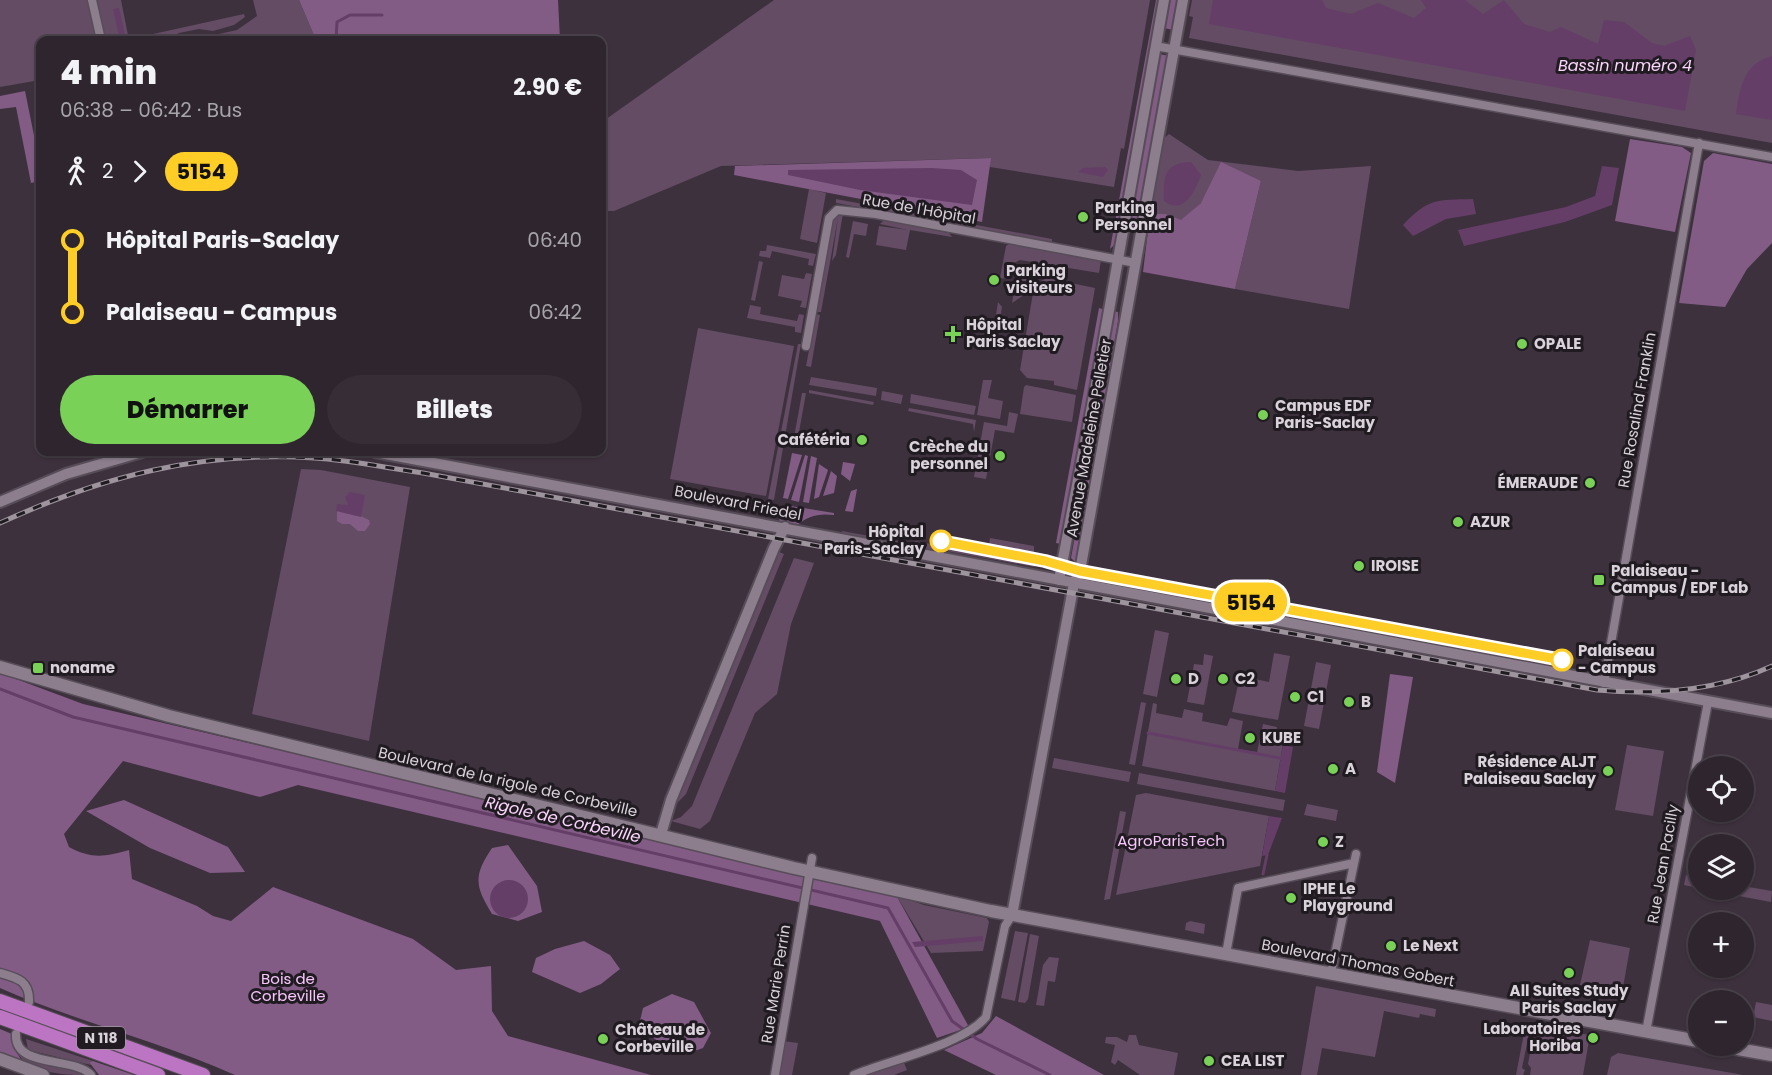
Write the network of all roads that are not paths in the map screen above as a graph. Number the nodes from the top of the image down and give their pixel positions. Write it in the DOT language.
graph roads {
  1 [pos="92,0"];
  2 [pos="1164,0"];
  3 [pos="1182,0"];
  4 [pos="99,36"];
  5 [pos="1155,46"];
  6 [pos="1173,50"];
  7 [pos="1699,143"];
  8 [pos="1772,157"];
  9 [pos="1117,258"];
  10 [pos="1136,263"];
  11 [pos="806,346"];
  12 [pos="128,456"];
  13 [pos="397,456"];
  14 [pos="0,502"];
  15 [pos="784,527"];
  16 [pos="1059,580"];
  17 [pos="1074,583"];
  18 [pos="0,667"];
  19 [pos="1604,683"];
  20 [pos="1708,702"];
  21 [pos="1772,713"];
  22 [pos="661,834"];
  23 [pos="812,858"];
  24 [pos="808,877"];
  25 [pos="1012,915"];
  26 [pos="1226,954"];
  27 [pos="0,973"];
  28 [pos="1331,973"];
  29 [pos="0,1001"];
  30 [pos="29,1002"];
  31 [pos="0,1017"];
  32 [pos="1646,1032"];
  33 [pos="16,1034"];
  34 [pos="1688,1039"];
  35 [pos="1754,1052"];
  36 [pos="1772,1055"];
  37 [pos="0,1059"];
  38 [pos="856,1074"];
  39 [pos="42,1075"];
  40 [pos="91,1075"];
  41 [pos="158,1075"];
  42 [pos="203,1075"];
  43 [pos="775,1075"];
  1 -- 4 [label="street"];
  2 -- 5 [label="street, Avenue Madeleine Pelletier"];
  3 -- 6 [label="street, Avenue Madeleine Pelletier"];
  5 -- 6 [label="street"];
  5 -- 9 [label="street, Avenue Madeleine Pelletier"];
  6 -- 7 [label="street"];
  6 -- 10 [label="street, Avenue Madeleine Pelletier"];
  7 -- 8 [label="street"];
  7 -- 19 [label="street, Rue Rosalind Franklin"];
  9 -- 10 [label="street, Rue de l'Hôpital"];
  9 -- 11 [label="street, Rue de l'Hôpital"];
  9 -- 16 [label="street, Avenue Madeleine Pelletier"];
  10 -- 17 [label="street, Avenue Madeleine Pelletier"];
  12 -- 14 [label="street"];
  13 -- 15 [label="street, Boulevard Friedel"];
  15 -- 16 [label="street, Boulevard Friedel"];
  15 -- 22 [label="street"];
  16 -- 17 [label="street, Boulevard Friedel"];
  17 -- 19 [label="street, Boulevard Friedel"];
  17 -- 25 [label="street, Avenue Madeleine Pelletier"];
  18 -- 22 [label="main road, Boulevard de la rigole de Corbeville"];
  19 -- 20 [label="street, Boulevard Friedel"];
  20 -- 21 [label="street, Boulevard Friedel"];
  20 -- 32 [label="street, Rue Jean Pacilly"];
  22 -- 24 [label="main road, Boulevard de la rigole de Corbeville"];
  23 -- 24 [label="street, Rue Marie Perrin"];
  24 -- 25 [label="main road, Boulevard de la rigole de Corbeville"];
  24 -- 43 [label="street, Rue Marie Perrin"];
  25 -- 26 [label="main road, Boulevard Thomas Gobert"];
  25 -- 38 [label="street"];
  26 -- 28 [label="main road, Boulevard Thomas Gobert"];
  26 -- 28 [label="street"];
  27 -- 30 [label="street"];
  28 -- 32 [label="main road, Boulevard Thomas Gobert"];
  29 -- 42 [label="highway, N 118"];
  31 -- 41 [label="highway, N 118"];
  32 -- 34 [label="main road, Boulevard Thomas Gobert"];
  33 -- 40 [label="street"];
  35 -- 36 [label="main road"];
  37 -- 39 [label="main road"];
}
